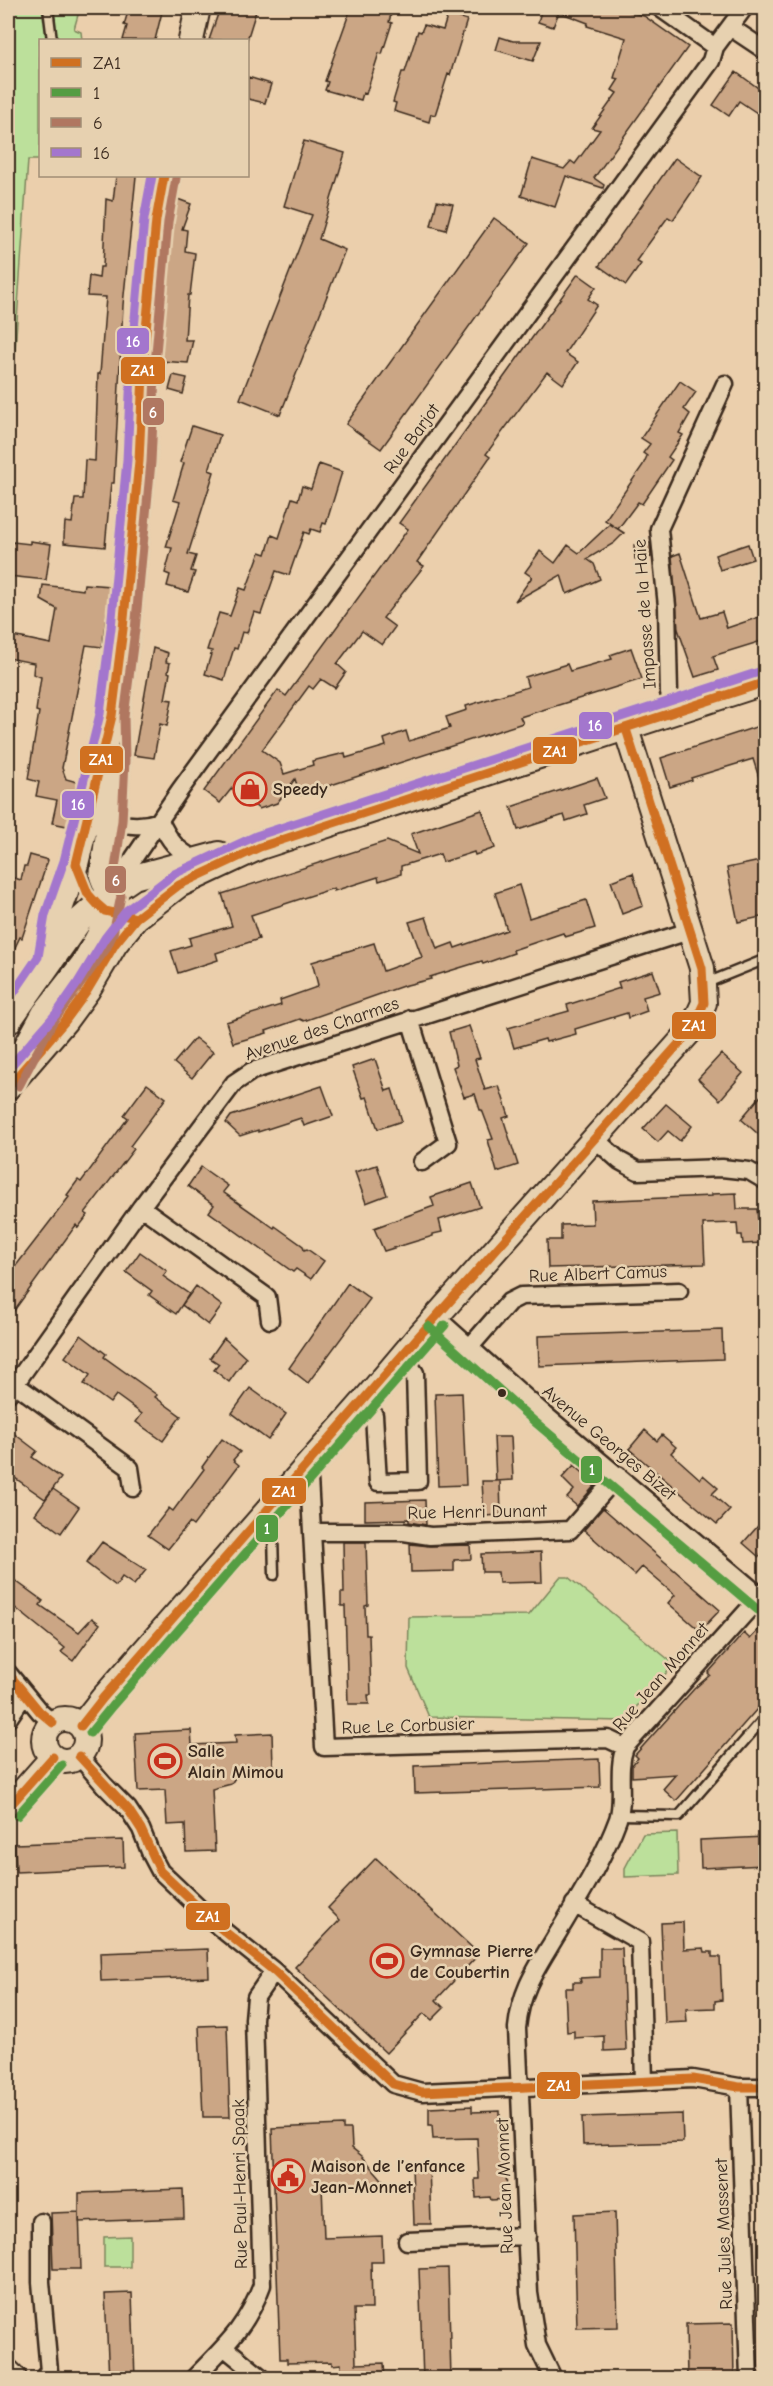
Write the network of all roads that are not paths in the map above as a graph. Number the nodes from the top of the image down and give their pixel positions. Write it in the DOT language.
graph roads {
  1 [pos="48,8"];
  2 [pos="198,8"];
  3 [pos="660,8"];
  4 [pos="744,8"];
  5 [pos="730,27"];
  6 [pos="52,39"];
  7 [pos="191,39"];
  8 [pos="715,47"];
  9 [pos="765,51"];
  10 [pos="164,177"];
  11 [pos="725,384"];
  12 [pos="765,682"];
  13 [pos="675,711"];
  14 [pos="626,729"];
  15 [pos="99,815"];
  16 [pos="160,821"];
  17 [pos="260,848"];
  18 [pos="196,860"];
  19 [pos="76,864"];
  20 [pos="104,903"];
  21 [pos="136,918"];
  22 [pos="688,931"];
  23 [pos="765,959"];
  24 [pos="49,962"];
  25 [pos="704,984"];
  26 [pos="410,1019"];
  27 [pos="8,1022"];
  28 [pos="8,1080"];
  29 [pos="8,1087"];
  30 [pos="595,1139"];
  31 [pos="422,1162"];
  32 [pos="765,1181"];
  33 [pos="141,1207"];
  34 [pos="679,1291"];
  35 [pos="436,1317"];
  36 [pos="270,1320"];
  37 [pos="469,1348"];
  38 [pos="403,1355"];
  39 [pos="11,1389"];
  40 [pos="365,1400"];
  41 [pos="303,1471"];
  42 [pos="618,1474"];
  43 [pos="133,1488"];
  44 [pos="261,1517"];
  45 [pos="312,1532"];
  46 [pos="274,1575"];
  47 [pos="764,1596"];
  48 [pos="8,1673"];
  49 [pos="24,1695"];
  50 [pos="765,1716"];
  51 [pos="8,1719"];
  52 [pos="53,1723"];
  53 [pos="81,1726"];
  54 [pos="625,1747"];
  55 [pos="79,1756"];
  56 [pos="53,1757"];
  57 [pos="8,1808"];
  58 [pos="619,1815"];
  59 [pos="574,1904"];
  60 [pos="274,1971"];
  61 [pos="644,2080"];
  62 [pos="520,2087"];
  63 [pos="739,2087"];
  64 [pos="765,2087"];
  65 [pos="41,2222"];
  66 [pos="527,2236"];
  67 [pos="406,2241"];
  68 [pos="224,2347"];
  69 [pos="8,2372"];
  70 [pos="14,2379"];
  71 [pos="43,2379"];
  72 [pos="194,2379"];
  73 [pos="262,2379"];
  74 [pos="554,2379"];
  75 [pos="748,2379"];
  1 -- 6 [label="lane"];
  2 -- 7 [label="main road"];
  3 -- 8 [label="street"];
  4 -- 5 [label="street, Rue Barjot"];
  5 -- 8 [label="street, Rue Barjot"];
  5 -- 9 [label="street"];
  8 -- 16 [label="street, Rue Barjot"];
  10 -- 15 [label="main road"];
  11 -- 13 [label="street, Impasse de la Haie"];
  12 -- 13 [label="main road"];
  13 -- 14 [label="main road"];
  14 -- 17 [label="main road"];
  14 -- 22 [label="main road"];
  15 -- 16 [label="street"];
  15 -- 19 [label="main road"];
  15 -- 20 [label="main road"];
  16 -- 18 [label="street"];
  16 -- 20 [label="street, Rue Barjot"];
  17 -- 18 [label="main road"];
  17 -- 21 [label="main road"];
  18 -- 20 [label="main road"];
  19 -- 20 [label="main road"];
  19 -- 24 [label="main road"];
  20 -- 21 [label="main road"];
  20 -- 24 [label="main road"];
  20 -- 28 [label="main road"];
  21 -- 29 [label="main road"];
  22 -- 25 [label="main road"];
  22 -- 26 [label="street, Avenue des Charmes"];
  23 -- 25 [label="lane"];
  24 -- 27 [label="main road"];
  25 -- 30 [label="main road"];
  26 -- 31 [label="street"];
  26 -- 33 [label="street, Avenue des Charmes"];
  30 -- 32 [label="street"];
  30 -- 35 [label="main road"];
  33 -- 36 [label="street"];
  33 -- 39 [label="street, Avenue des Charmes"];
  34 -- 37 [label="street, Rue Albert Camus"];
  35 -- 37 [label="street, Avenue Georges Bizet"];
  35 -- 38 [label="main road"];
  37 -- 42 [label="street, Avenue Georges Bizet"];
  38 -- 40 [label="main road"];
  38 -- 40 [label="street"];
  39 -- 43 [label="street"];
  40 -- 41 [label="main road"];
  41 -- 44 [label="main road"];
  41 -- 45 [label="street, Rue Le Corbusier"];
  42 -- 45 [label="street, Rue Henri Dunant"];
  42 -- 47 [label="street, Avenue Georges Bizet"];
  44 -- 46 [label="lane"];
  44 -- 53 [label="main road"];
  45 -- 54 [label="street, Rue Le Corbusier"];
  47 -- 54 [label="street, Rue Jean Monnet"];
  48 -- 49 [label="street"];
  49 -- 51 [label="street"];
  49 -- 52 [label="street"];
  50 -- 58 [label="lane"];
  52 -- 53 [label="main road"];
  52 -- 56 [label="main road"];
  53 -- 55 [label="main road"];
  54 -- 58 [label="street, Rue Jean Monnet"];
  55 -- 56 [label="main road"];
  55 -- 60 [label="street"];
  56 -- 57 [label="main road"];
  58 -- 59 [label="street, Rue Jean Monnet"];
  59 -- 61 [label="street"];
  59 -- 62 [label="street, Rue Jean Monnet"];
  60 -- 62 [label="street"];
  60 -- 68 [label="street, Rue Paul-Henri Spaak"];
  61 -- 62 [label="street"];
  61 -- 63 [label="street"];
  62 -- 66 [label="street, Rue Jean Monnet"];
  63 -- 64 [label="street"];
  63 -- 75 [label="street, Rue Jules Massenet"];
  65 -- 71 [label="street"];
  66 -- 67 [label="street"];
  66 -- 74 [label="street, Rue Jean Monnet"];
  68 -- 72 [label="street, Rue Paul-Henri Spaak"];
  68 -- 73 [label="street"];
  69 -- 70 [label="main road"];
}
